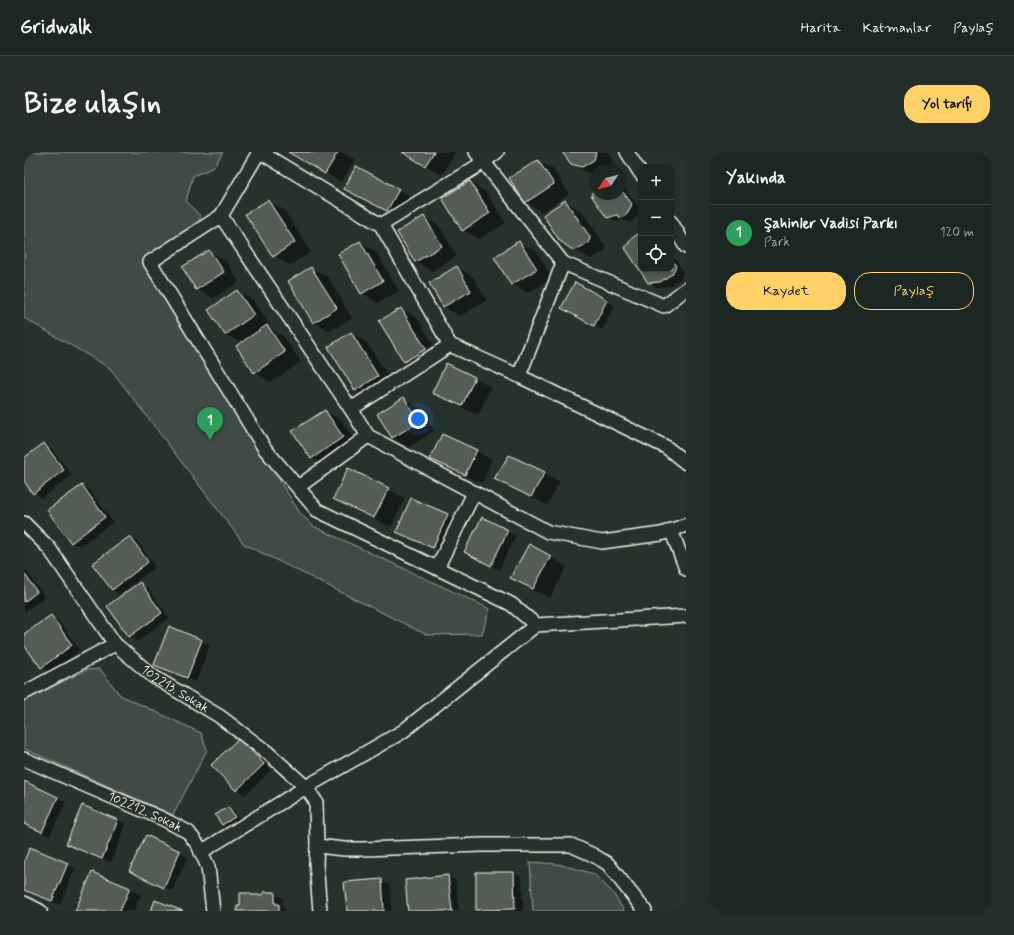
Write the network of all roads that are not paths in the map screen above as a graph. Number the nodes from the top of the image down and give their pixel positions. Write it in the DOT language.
graph roads {
  1 [pos="259,152"];
  2 [pos="496,152"];
  3 [pos="627,152"];
  4 [pos="480,156"];
  5 [pos="638,169"];
  6 [pos="221,216"];
  7 [pos="381,225"];
  8 [pos="674,227"];
  9 [pos="686,246"];
  10 [pos="563,263"];
  11 [pos="686,289"];
  12 [pos="450,345"];
  13 [pos="519,376"];
  14 [pos="351,409"];
  15 [pos="368,436"];
  16 [pos="686,463"];
  17 [pos="298,488"];
  18 [pos="474,493"];
  19 [pos="24,523"];
  20 [pos="686,525"];
  21 [pos="671,530"];
  22 [pos="438,568"];
  23 [pos="686,569"];
  24 [pos="686,616"];
  25 [pos="536,625"];
  26 [pos="115,644"];
  27 [pos="24,693"];
  28 [pos="24,759"];
  29 [pos="306,787"];
  30 [pos="317,846"];
  31 [pos="201,852"];
  32 [pos="24,904"];
  33 [pos="40,911"];
  34 [pos="213,911"];
  35 [pos="320,911"];
  36 [pos="645,911"];
  1 -- 6 [label="street"];
  1 -- 7 [label="street"];
  2 -- 4 [label="street"];
  3 -- 5 [label="street"];
  4 -- 7 [label="street"];
  4 -- 10 [label="street"];
  6 -- 14 [label="street"];
  6 -- 17 [label="street"];
  7 -- 12 [label="street"];
  8 -- 9 [label="street"];
  10 -- 11 [label="street"];
  10 -- 13 [label="street"];
  12 -- 13 [label="street"];
  12 -- 14 [label="street"];
  13 -- 16 [label="street"];
  14 -- 15 [label="street"];
  15 -- 17 [label="street"];
  15 -- 18 [label="street"];
  17 -- 22 [label="street"];
  18 -- 21 [label="street"];
  18 -- 22 [label="street"];
  19 -- 26 [label="street, 102213. Sokak"];
  20 -- 21 [label="street"];
  21 -- 23 [label="street"];
  22 -- 25 [label="street"];
  24 -- 25 [label="street"];
  25 -- 29 [label="street"];
  26 -- 27 [label="street"];
  26 -- 29 [label="street, 102213. Sokak"];
  28 -- 31 [label="street, 102212. Sokak"];
  29 -- 30 [label="street, 102213. Sokak"];
  29 -- 31 [label="street"];
  30 -- 35 [label="street, 102213. Sokak"];
  30 -- 36 [label="street"];
  31 -- 34 [label="street, 102212. Sokak"];
  32 -- 33 [label="street"];
}
